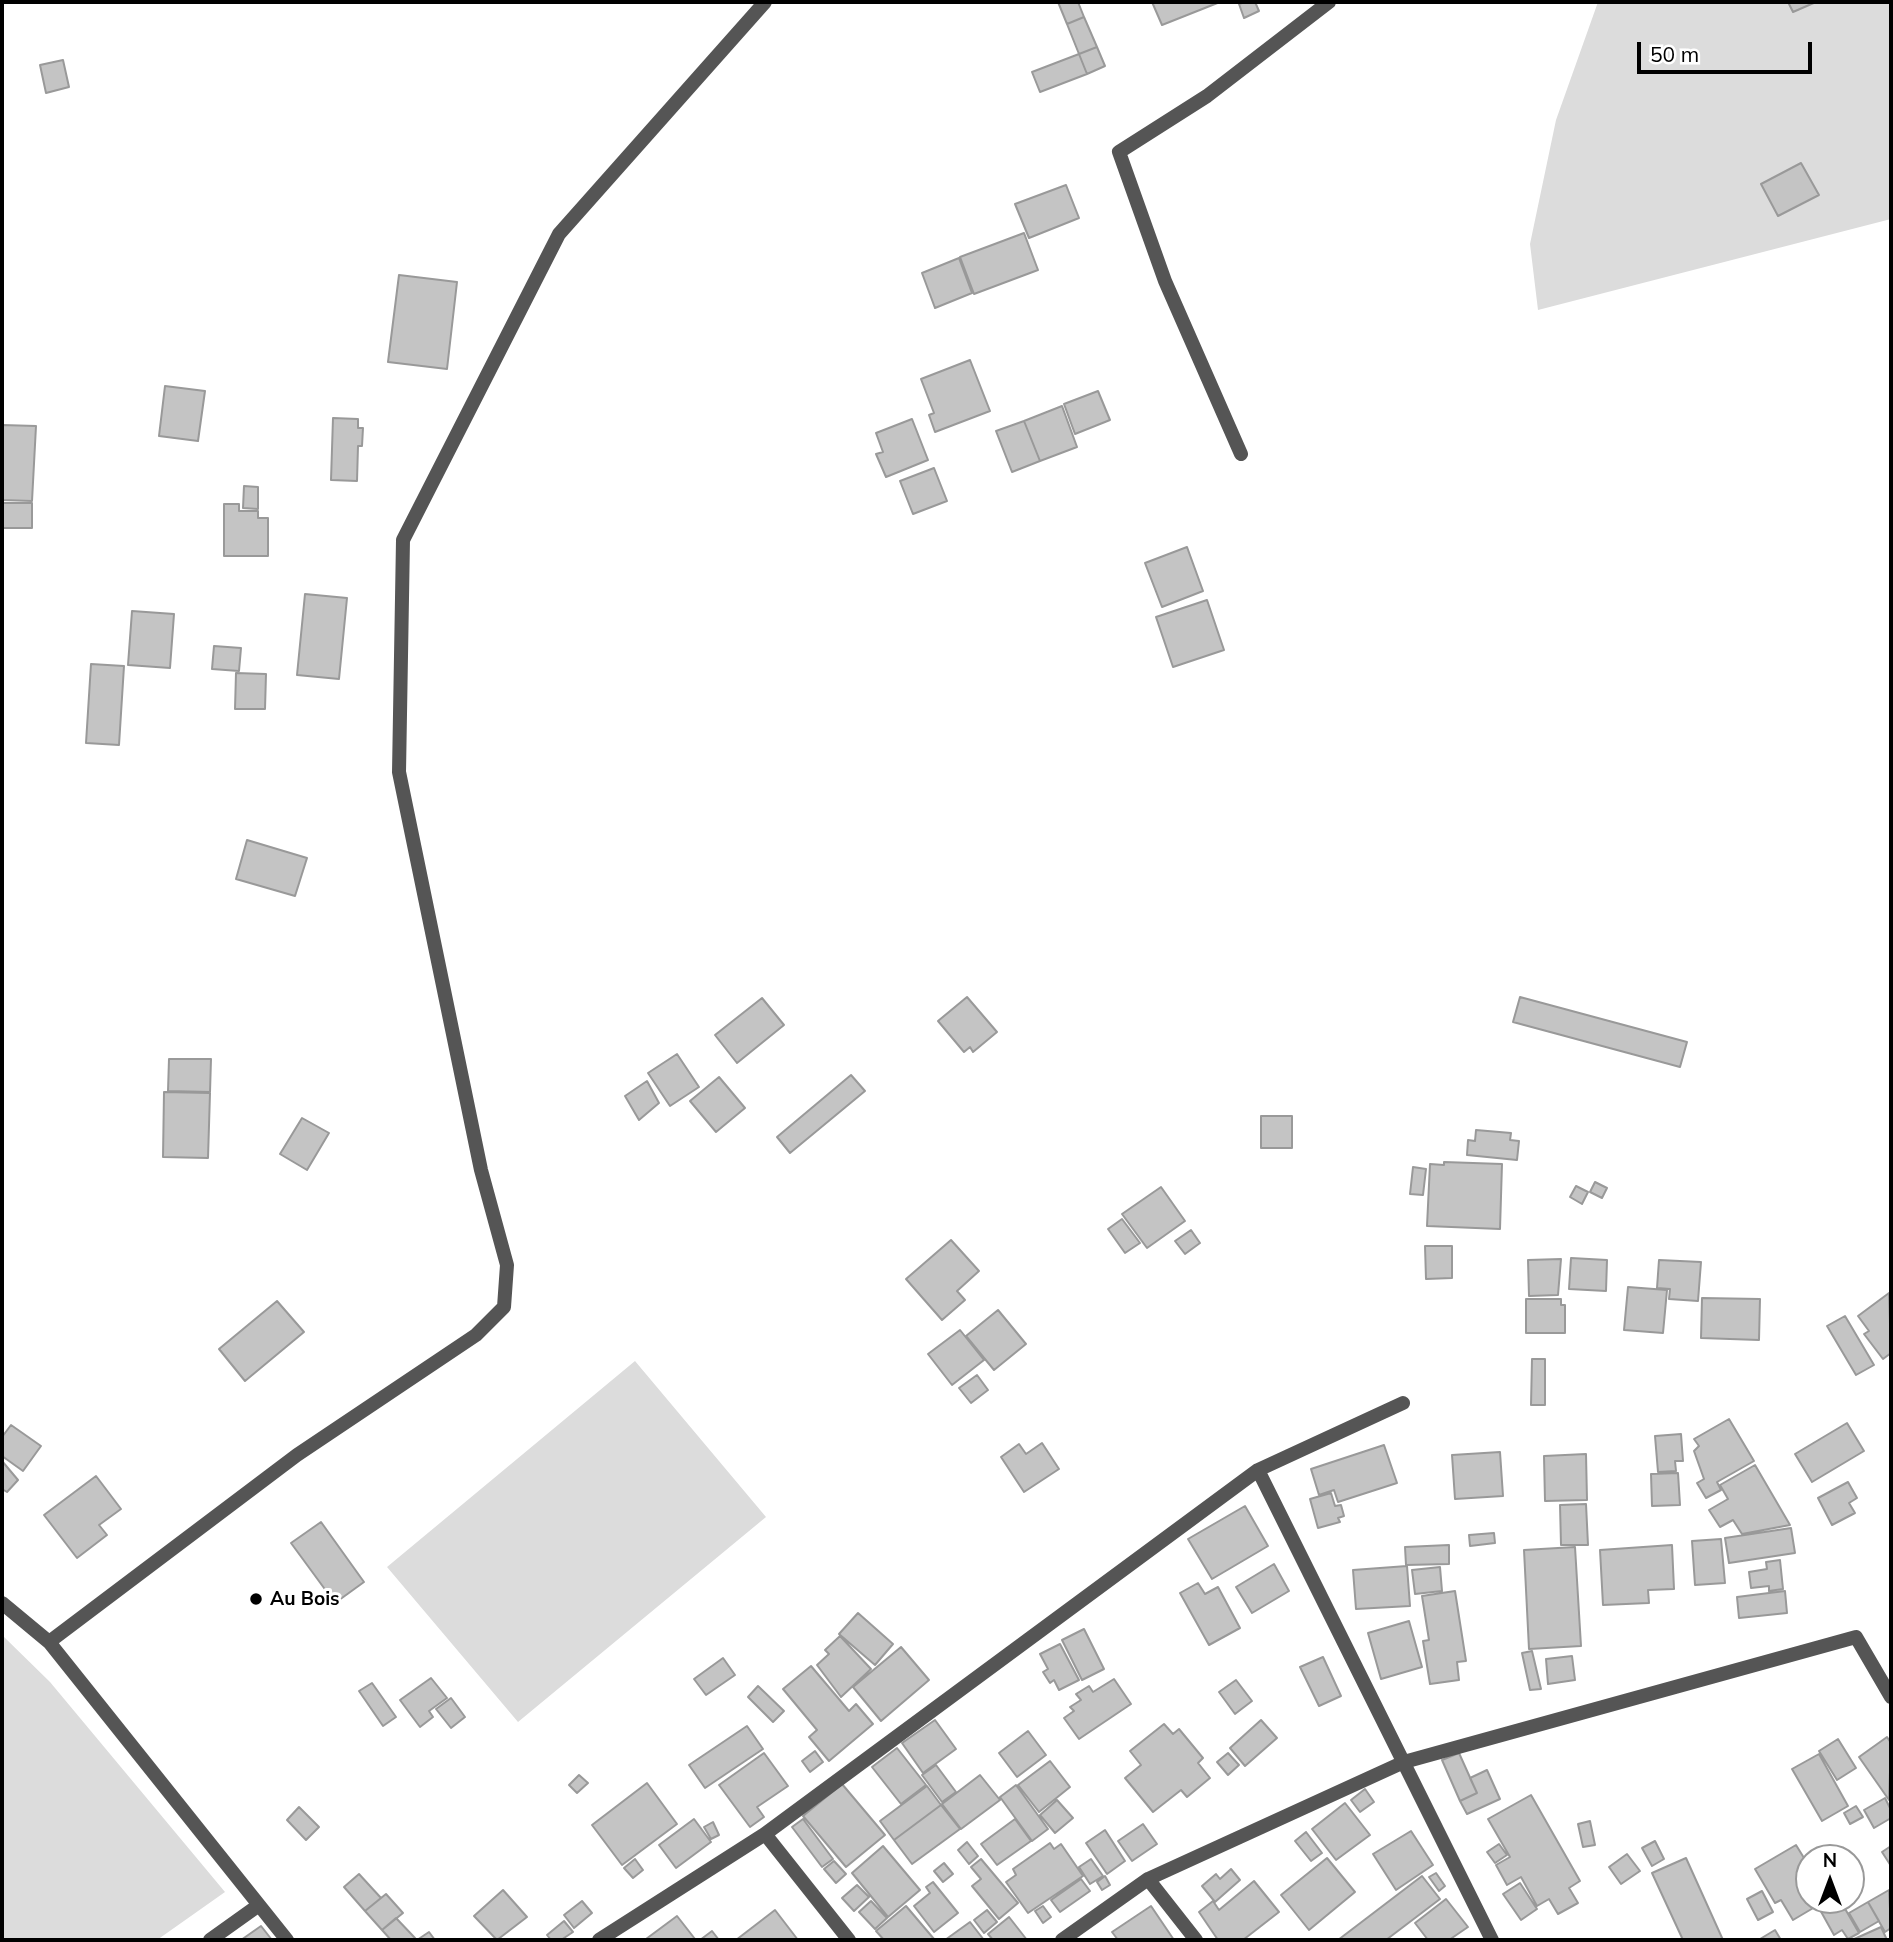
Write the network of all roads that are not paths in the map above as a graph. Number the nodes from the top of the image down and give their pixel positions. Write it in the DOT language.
graph roads {
  1 [pos="765,2"];
  2 [pos="1329,2"];
  3 [pos="1241,454"];
  4 [pos="1403,1403"];
  5 [pos="1258,1470"];
  6 [pos="2,1603"];
  7 [pos="49,1642"];
  8 [pos="1891,1697"];
  9 [pos="1405,1762"];
  10 [pos="765,1834"];
  11 [pos="1148,1879"];
  12 [pos="259,1905"];
  13 [pos="210,1940"];
  14 [pos="287,1940"];
  15 [pos="599,1940"];
  16 [pos="849,1940"];
  17 [pos="1062,1940"];
  18 [pos="1196,1940"];
  19 [pos="1492,1940"];
  1 -- 7 [label="street"];
  2 -- 3 [label="street"];
  4 -- 5 [label="street"];
  5 -- 9 [label="street"];
  5 -- 10 [label="street"];
  6 -- 7 [label="street"];
  7 -- 12 [label="street"];
  8 -- 9 [label="street"];
  9 -- 11 [label="street"];
  9 -- 19 [label="street"];
  10 -- 15 [label="street"];
  10 -- 16 [label="street"];
  11 -- 17 [label="street"];
  11 -- 18 [label="street"];
  12 -- 13 [label="street"];
  12 -- 14 [label="street"];
}
